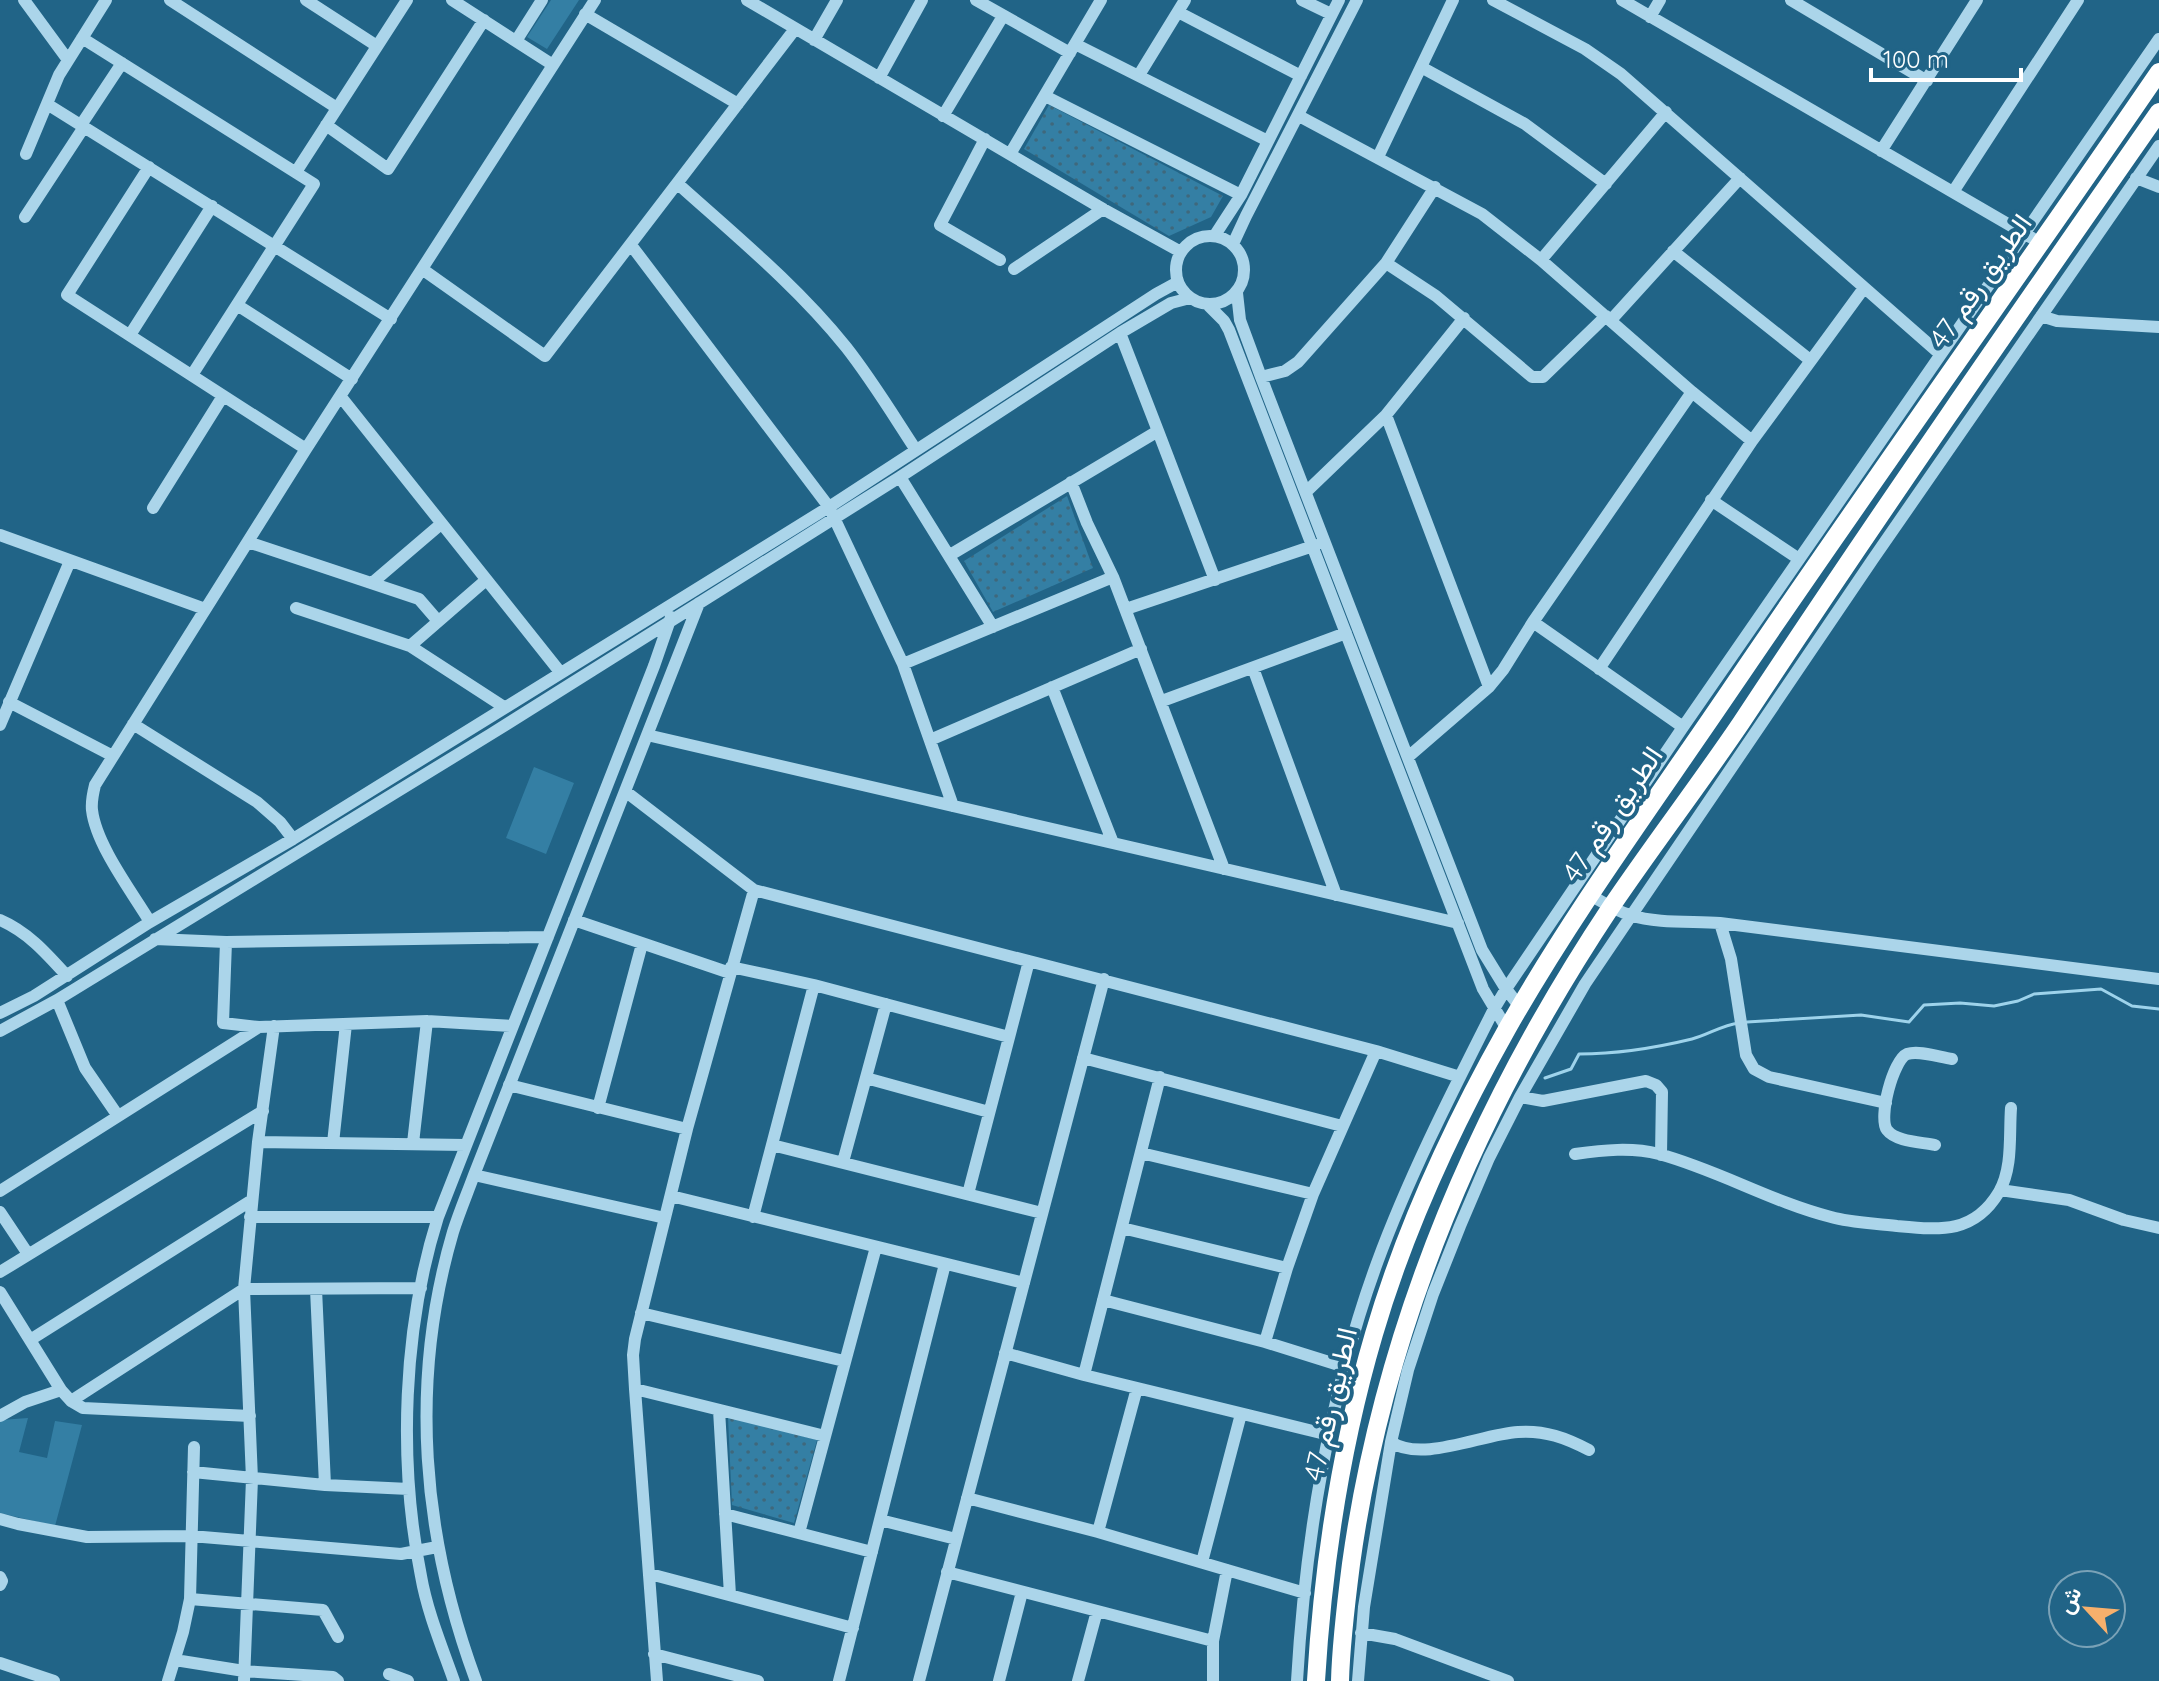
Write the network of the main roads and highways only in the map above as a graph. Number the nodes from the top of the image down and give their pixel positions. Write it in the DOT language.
graph roads {
  1 [pos="2159,72"];
  2 [pos="2159,112"];
  3 [pos="1992,313"];
  4 [pos="2011,324"];
  5 [pos="1858,546"];
  6 [pos="1873,559"];
  7 [pos="1319,1634"];
  8 [pos="1341,1636"];
  9 [pos="1316,1681"];
  10 [pos="1340,1681"];
  1 -- 3 [label="highway, الطريق رقم 47"];
  2 -- 4 [label="highway, الطريق رقم 47"];
  3 -- 4 [label="highway"];
  3 -- 7 [label="highway, الطريق رقم 47"];
  4 -- 5 [label="highway, الطريق رقم 47"];
  5 -- 6 [label="highway"];
  5 -- 8 [label="highway, الطريق رقم 47"];
  7 -- 8 [label="highway"];
  7 -- 9 [label="highway, الطريق رقم 47"];
  8 -- 10 [label="highway, الطريق رقم 47"];
}
